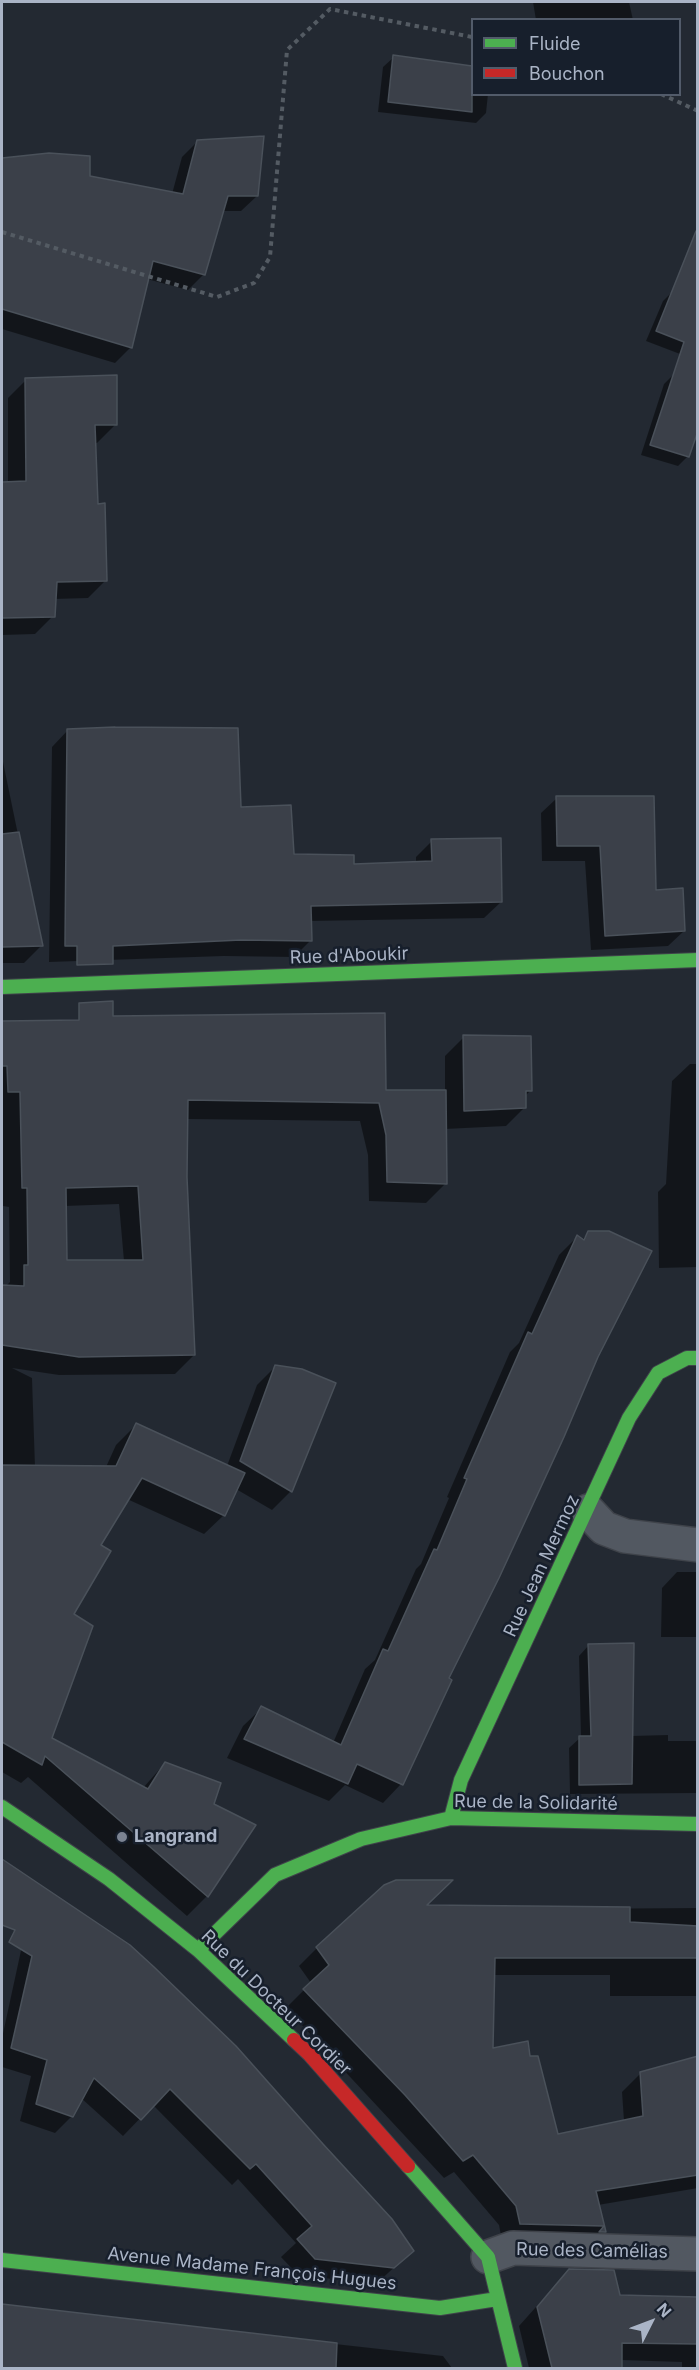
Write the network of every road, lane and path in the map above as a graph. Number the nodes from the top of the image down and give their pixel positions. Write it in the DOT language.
graph roads {
  1 [pos="471,37"];
  2 [pos="665,96"];
  3 [pos="698,111"];
  4 [pos="2,232"];
  5 [pos="698,960"];
  6 [pos="2,987"];
  7 [pos="698,1358"];
  8 [pos="588,1511"];
  9 [pos="698,1545"];
  10 [pos="2,1807"];
  11 [pos="451,1818"];
  12 [pos="698,1824"];
  13 [pos="198,1950"];
  14 [pos="698,2253"];
  15 [pos="488,2257"];
  16 [pos="2,2260"];
  17 [pos="498,2299"];
  18 [pos="515,2368"];
  1 -- 4 [label="path"];
  2 -- 3 [label="path"];
  5 -- 6 [label="street, Rue d'Aboukir"];
  7 -- 8 [label="street, Rue Jean Mermoz"];
  8 -- 9 [label="street"];
  8 -- 11 [label="street, Rue Jean Mermoz"];
  10 -- 13 [label="street, Rue du Docteur Cordier"];
  11 -- 12 [label="street, Rue de la Solidarité"];
  11 -- 13 [label="street, Rue de la Solidarité"];
  13 -- 15 [label="street, Rue du Docteur Cordier"];
  14 -- 15 [label="street, Rue des Camélias"];
  15 -- 17 [label="street, Rue du Docteur Cordier"];
  16 -- 17 [label="street, Avenue Madame François Hugues"];
  17 -- 18 [label="street, Rue du Docteur Cordier"];
}
